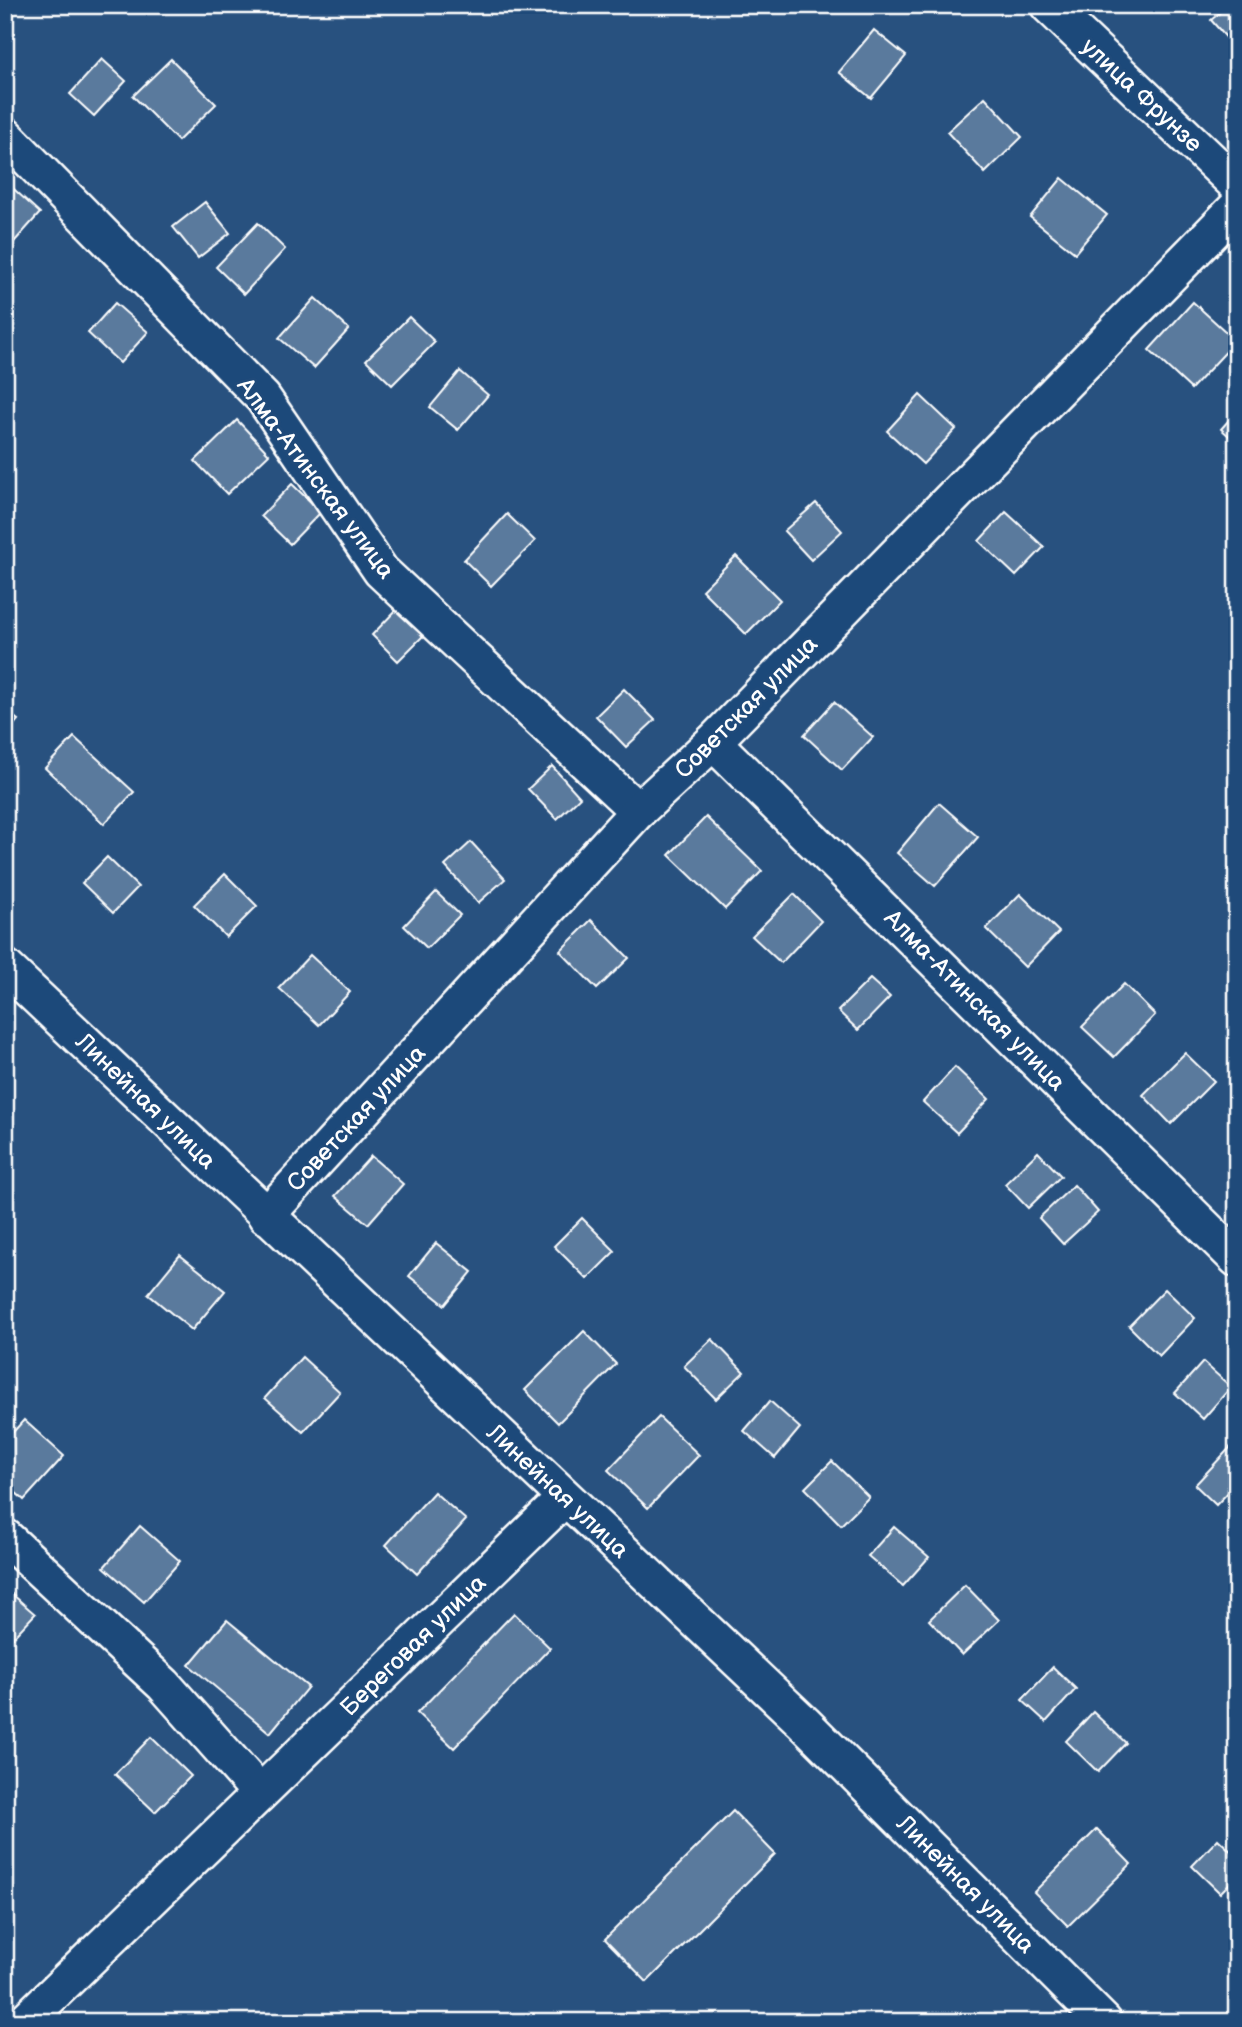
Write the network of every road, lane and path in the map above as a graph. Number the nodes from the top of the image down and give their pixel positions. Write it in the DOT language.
graph roads {
  1 [pos="1048,5"];
  2 [pos="5,135"];
  3 [pos="1237,185"];
  4 [pos="1237,207"];
  5 [pos="713,742"];
  6 [pos="638,811"];
  7 [pos="5,967"];
  8 [pos="266,1216"];
  9 [pos="1237,1259"];
  10 [pos="565,1498"];
  11 [pos="5,1537"];
  12 [pos="260,1793"];
  13 [pos="24,2022"];
  14 [pos="1104,2022"];
  1 -- 3 [label="street, улица Фрунзе"];
  2 -- 6 [label="street, Алма-Атинская улица"];
  4 -- 5 [label="street, Советская улица"];
  5 -- 6 [label="street, Советская улица"];
  5 -- 9 [label="street, Алма-Атинская улица"];
  6 -- 8 [label="street, Советская улица"];
  7 -- 8 [label="street, Линейная улица"];
  8 -- 10 [label="street, Линейная улица"];
  10 -- 12 [label="street, Береговая улица"];
  10 -- 14 [label="street, Линейная улица"];
  11 -- 12 [label="street"];
  12 -- 13 [label="street, Береговая улица"];
}
